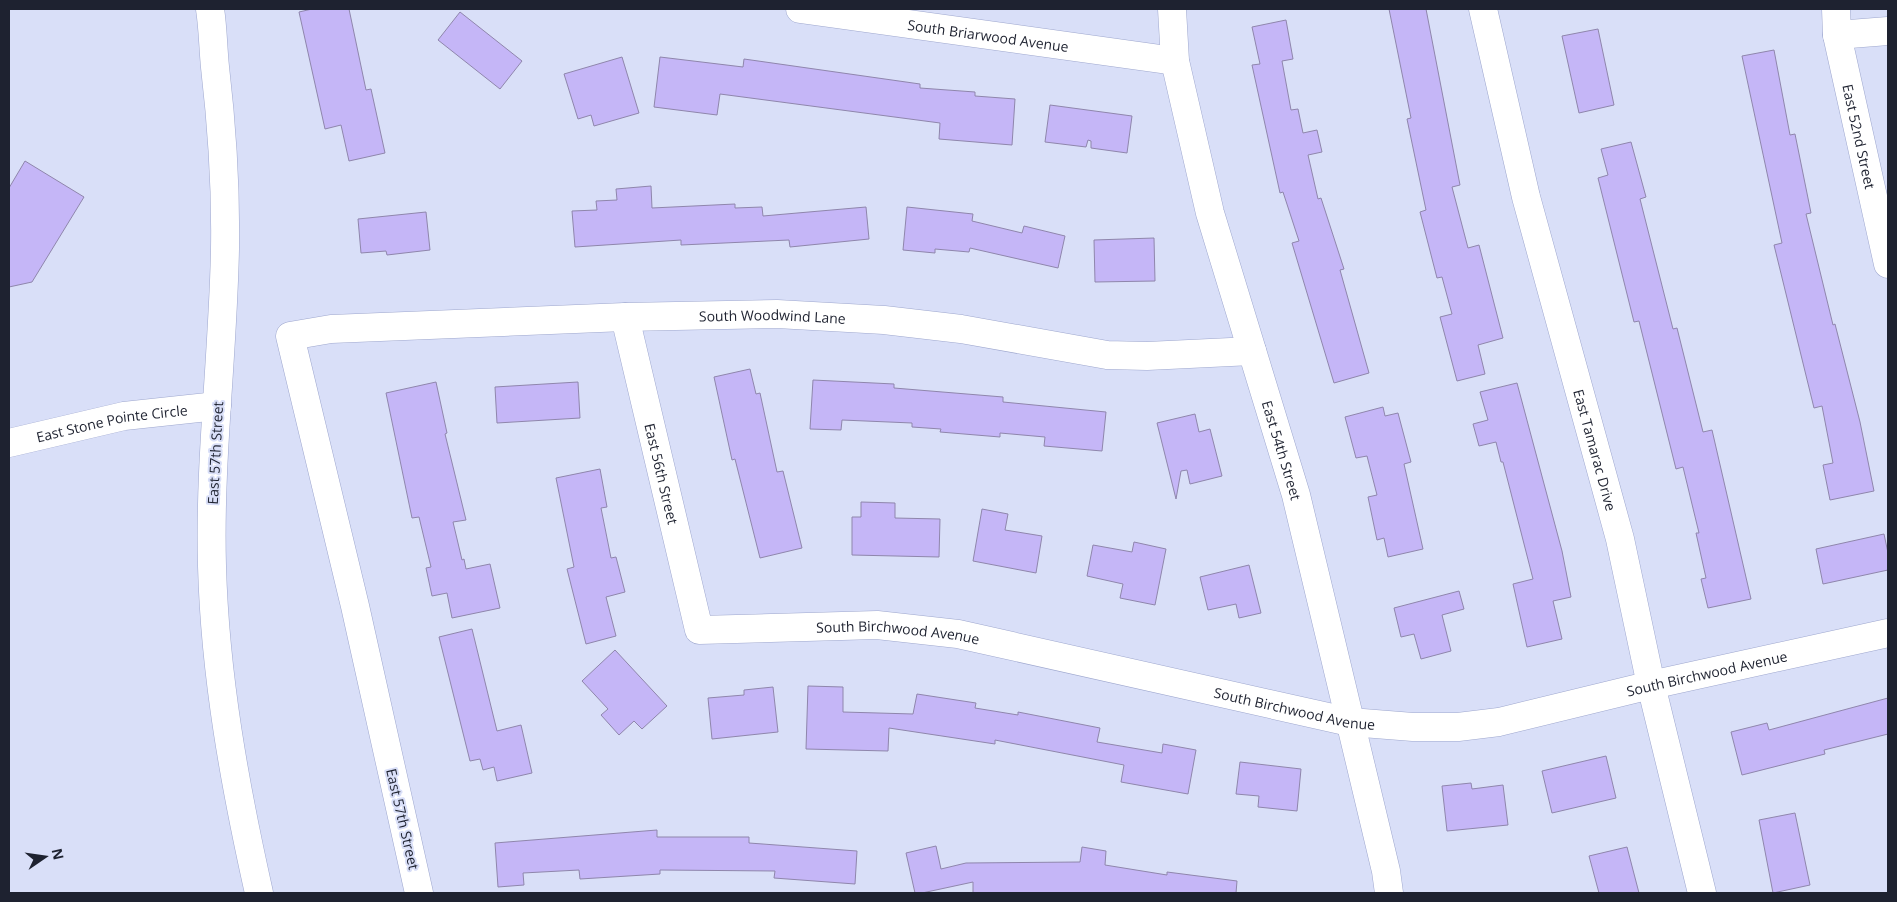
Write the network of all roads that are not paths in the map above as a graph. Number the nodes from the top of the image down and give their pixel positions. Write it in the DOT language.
graph roads {
  1 [pos="210,9"];
  2 [pos="1172,9"];
  3 [pos="1483,9"];
  4 [pos="816,10"];
  5 [pos="1837,22"];
  6 [pos="1888,31"];
  7 [pos="1175,61"];
  8 [pos="1888,264"];
  9 [pos="625,317"];
  10 [pos="290,336"];
  11 [pos="1252,351"];
  12 [pos="217,406"];
  13 [pos="9,443"];
  14 [pos="699,630"];
  15 [pos="1888,632"];
  16 [pos="1651,686"];
  17 [pos="1350,722"];
  18 [pos="259,893"];
  19 [pos="419,893"];
  20 [pos="1389,893"];
  21 [pos="1702,893"];
  1 -- 12 [label="street, East 57th Street"];
  2 -- 7 [label="street, East 54th Street"];
  3 -- 16 [label="street, East Tamarac Drive"];
  4 -- 7 [label="street, South Briarwood Avenue"];
  5 -- 6 [label="street"];
  5 -- 8 [label="street, East 52nd Street"];
  7 -- 11 [label="street, East 54th Street"];
  9 -- 10 [label="street, South Woodwind Lane"];
  9 -- 11 [label="street, South Woodwind Lane"];
  9 -- 14 [label="street, East 56th Street"];
  10 -- 19 [label="street, East 57th Street"];
  11 -- 17 [label="street, East 54th Street"];
  12 -- 13 [label="street, East Stone Pointe Circle"];
  12 -- 18 [label="street, East 57th Street"];
  14 -- 17 [label="street, South Birchwood Avenue"];
  15 -- 16 [label="street, South Birchwood Avenue"];
  16 -- 17 [label="street, South Birchwood Avenue"];
  16 -- 21 [label="street, East Tamarac Drive"];
  17 -- 20 [label="street, East 54th Street"];
}
